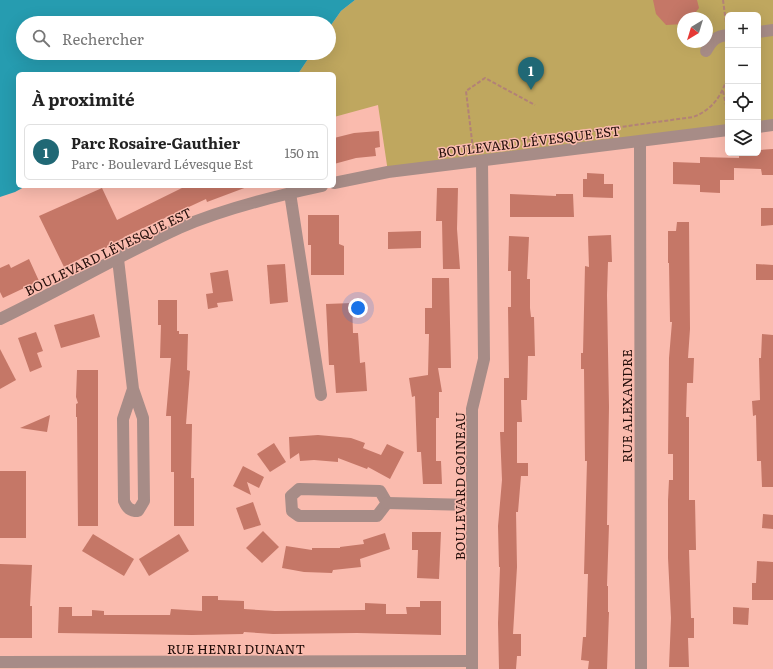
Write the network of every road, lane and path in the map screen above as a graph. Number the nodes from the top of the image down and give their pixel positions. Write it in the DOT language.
graph roads {
  1 [pos="773,30"];
  2 [pos="761,32"];
  3 [pos="725,35"];
  4 [pos="706,51"];
  5 [pos="725,82"];
  6 [pos="722,90"];
  7 [pos="725,102"];
  8 [pos="535,106"];
  9 [pos="773,126"];
  10 [pos="761,127"];
  11 [pos="725,130"];
  12 [pos="640,142"];
  13 [pos="478,161"];
  14 [pos="336,184"];
  15 [pos="313,188"];
  16 [pos="290,193"];
  17 [pos="118,260"];
  18 [pos="0,319"];
  19 [pos="133,389"];
  20 [pos="321,395"];
  21 [pos="387,503"];
  22 [pos="472,505"];
  23 [pos="0,662"];
  24 [pos="472,665"];
  25 [pos="641,669"];
  1 -- 2 [label="street"];
  3 -- 4 [label="street"];
  5 -- 6 [label="path"];
  6 -- 7 [label="path"];
  6 -- 13 [label="path"];
  8 -- 13 [label="path"];
  9 -- 10 [label="street"];
  11 -- 12 [label="street, BOULEVARD LÉVESQUE EST"];
  12 -- 13 [label="street, BOULEVARD LÉVESQUE EST"];
  12 -- 25 [label="street, RUE ALEXANDRE"];
  13 -- 14 [label="street, BOULEVARD LÉVESQUE EST"];
  13 -- 22 [label="street, BOULEVARD GOINEAU"];
  15 -- 16 [label="street, BOULEVARD LÉVESQUE EST"];
  16 -- 17 [label="street, BOULEVARD LÉVESQUE EST"];
  16 -- 20 [label="street"];
  17 -- 18 [label="street, BOULEVARD LÉVESQUE EST"];
  17 -- 19 [label="street"];
  19 -- 19 [label="street"];
  21 -- 21 [label="street"];
  21 -- 22 [label="street"];
  22 -- 24 [label="street, BOULEVARD GOINEAU"];
  23 -- 24 [label="street, RUE HENRI DUNANT"];
}
